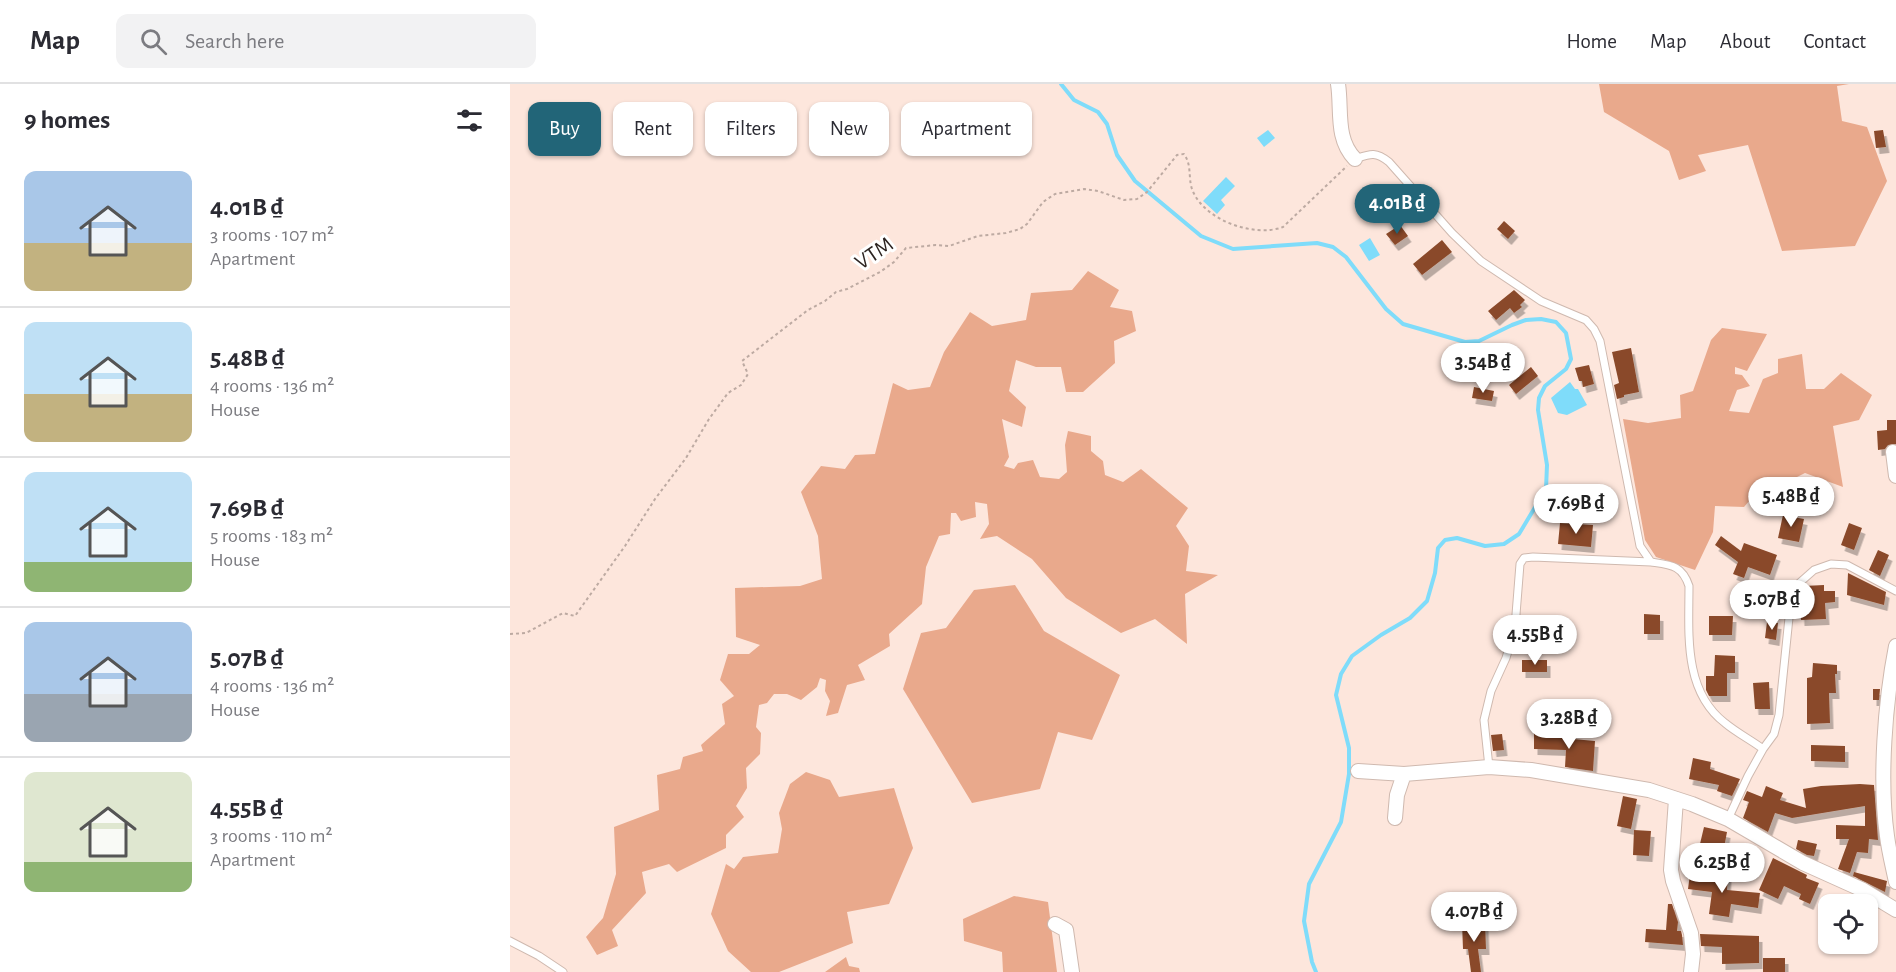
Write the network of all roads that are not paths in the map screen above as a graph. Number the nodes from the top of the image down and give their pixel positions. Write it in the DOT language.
graph roads {
  1 [pos="1338,84"];
  2 [pos="1354,159"];
  3 [pos="1893,452"];
  4 [pos="1896,476"];
  5 [pos="1651,562"];
  6 [pos="1896,591"];
  7 [pos="1896,646"];
  8 [pos="1763,749"];
  9 [pos="1489,767"];
  10 [pos="1358,771"];
  11 [pos="1404,774"];
  12 [pos="1676,799"];
  13 [pos="1395,818"];
  14 [pos="1728,819"];
  15 [pos="1896,882"];
  16 [pos="1896,910"];
  17 [pos="1055,924"];
  18 [pos="510,941"];
  19 [pos="563,972"];
  20 [pos="1072,972"];
  21 [pos="1691,972"];
  1 -- 2 [label="street"];
  2 -- 5 [label="lane"];
  3 -- 4 [label="street"];
  5 -- 8 [label="lane"];
  5 -- 9 [label="lane"];
  6 -- 8 [label="lane"];
  7 -- 15 [label="street"];
  8 -- 14 [label="lane"];
  9 -- 11 [label="street"];
  9 -- 12 [label="street"];
  10 -- 11 [label="street"];
  11 -- 13 [label="street"];
  12 -- 14 [label="street"];
  12 -- 21 [label="street"];
  14 -- 16 [label="street"];
  17 -- 20 [label="street"];
  18 -- 19 [label="lane"];
}
